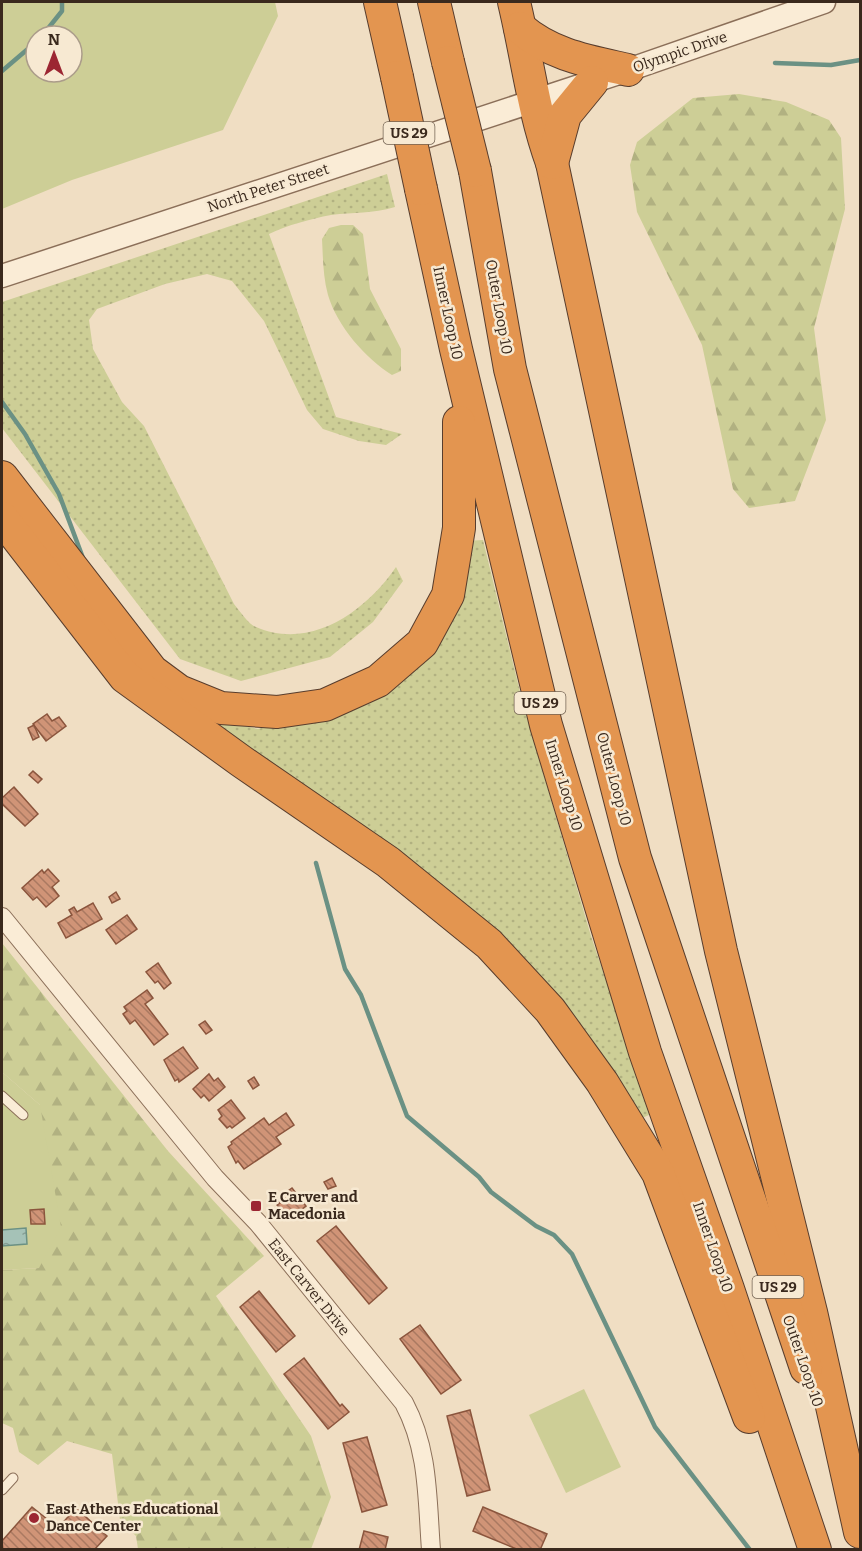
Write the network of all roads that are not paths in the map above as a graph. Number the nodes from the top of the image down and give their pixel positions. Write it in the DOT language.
graph roads {
  1 [pos="380,2"];
  2 [pos="434,2"];
  3 [pos="824,2"];
  4 [pos="517,15"];
  5 [pos="628,70"];
  6 [pos="592,81"];
  7 [pos="534,100"];
  8 [pos="552,163"];
  9 [pos="2,276"];
  10 [pos="456,349"];
  11 [pos="2,477"];
  12 [pos="2,518"];
  13 [pos="2,917"];
  14 [pos="2,1096"];
  15 [pos="23,1115"];
  16 [pos="13,1478"];
  17 [pos="2,1490"];
  18 [pos="861,1532"];
  19 [pos="861,1538"];
  20 [pos="431,1550"];
  21 [pos="799,1550"];
  22 [pos="815,1550"];
  1 -- 10 [label="highway, Inner Loop 10 / US 29, bridge"];
  2 -- 19 [label="highway, Outer Loop 10 / US 29, bridge"];
  3 -- 5 [label="street, Olympic Drive"];
  4 -- 5 [label="highway"];
  4 -- 7 [label="highway"];
  5 -- 6 [label="street, Olympic Drive"];
  6 -- 7 [label="street, Olympic Drive"];
  6 -- 8 [label="highway"];
  7 -- 8 [label="highway"];
  7 -- 9 [label="street, North Peter Street"];
  8 -- 18 [label="highway"];
  10 -- 11 [label="highway"];
  10 -- 22 [label="highway, Inner Loop 10 / US 29"];
  12 -- 21 [label="highway"];
  13 -- 20 [label="street, East Carver Drive"];
  14 -- 15 [label="lane"];
  16 -- 17 [label="lane"];
}
